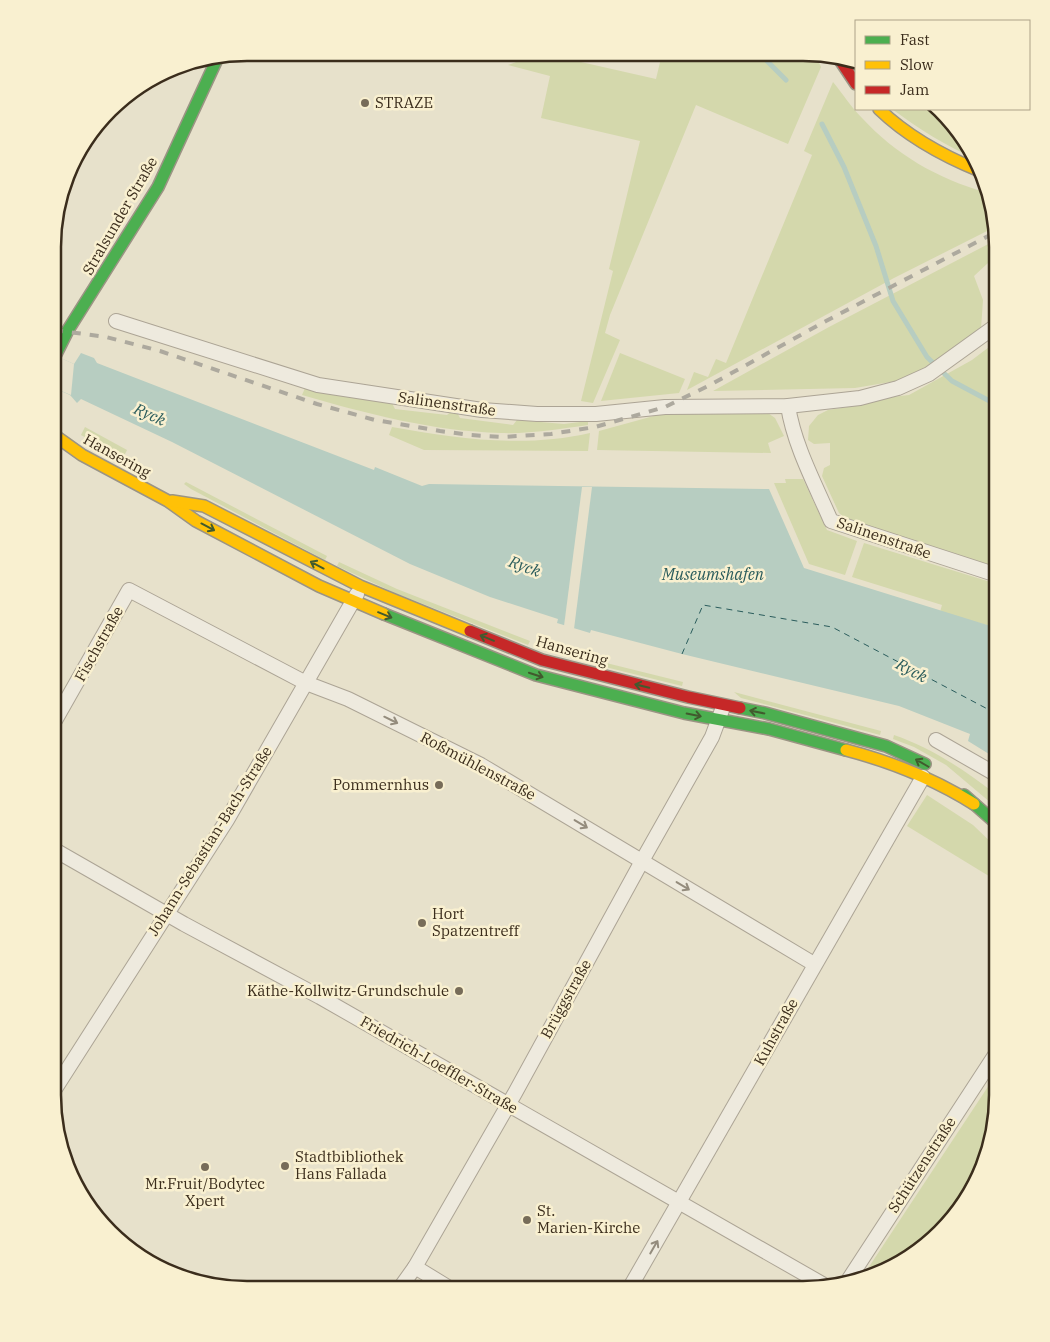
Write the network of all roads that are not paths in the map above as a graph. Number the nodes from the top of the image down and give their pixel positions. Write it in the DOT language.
graph roads {
  1 [pos="215,64"];
  2 [pos="844,66"];
  3 [pos="855,82"];
  4 [pos="880,110"];
  5 [pos="971,167"];
  6 [pos="116,321"];
  7 [pos="989,331"];
  8 [pos="61,342"];
  9 [pos="788,406"];
  10 [pos="61,440"];
  11 [pos="168,500"];
  12 [pos="989,572"];
  13 [pos="360,586"];
  14 [pos="129,590"];
  15 [pos="353,602"];
  16 [pos="306,683"];
  17 [pos="724,705"];
  18 [pos="61,710"];
  19 [pos="718,720"];
  20 [pos="936,740"];
  21 [pos="989,770"];
  22 [pos="923,776"];
  23 [pos="974,804"];
  24 [pos="989,817"];
  25 [pos="61,854"];
  26 [pos="642,860"];
  27 [pos="166,913"];
  28 [pos="814,964"];
  29 [pos="989,1064"];
  30 [pos="61,1078"];
  31 [pos="508,1105"];
  32 [pos="680,1202"];
  33 [pos="414,1267"];
  34 [pos="851,1274"];
  35 [pos="815,1280"];
  36 [pos="405,1281"];
  37 [pos="439,1281"];
  38 [pos="634,1281"];
  1 -- 8 [label="main road, Stralsunder Straße"];
  2 -- 3 [label="main road"];
  4 -- 5 [label="main road"];
  6 -- 9 [label="street, Salinenstraße"];
  7 -- 9 [label="street, Salinenstraße"];
  9 -- 12 [label="street, Salinenstraße"];
  10 -- 11 [label="main road, Hansering"];
  13 -- 11 [label="main road, Hansering, one-way"];
  11 -- 15 [label="main road, Hansering, one-way"];
  13 -- 15 [label="street, Johann-Sebastian-Bach-Straße"];
  17 -- 13 [label="main road, Hansering, one-way"];
  14 -- 16 [label="street, Roßmühlenstraße"];
  14 -- 18 [label="street, Fischstraße"];
  15 -- 16 [label="street, Johann-Sebastian-Bach-Straße"];
  15 -- 19 [label="main road, Hansering, one-way"];
  16 -- 26 [label="street, Roßmühlenstraße, one-way"];
  16 -- 27 [label="street, Johann-Sebastian-Bach-Straße"];
  17 -- 19 [label="street, Brüggstraße"];
  23 -- 17 [label="main road, Hansering, one-way"];
  19 -- 22 [label="main road, Hansering"];
  19 -- 26 [label="street, Brüggstraße"];
  20 -- 21 [label="street"];
  22 -- 23 [label="main road, Hansering"];
  22 -- 28 [label="street, Kuhstraße"];
  23 -- 24 [label="main road, Hansering"];
  25 -- 27 [label="street, Friedrich-Loeffler-Straße"];
  26 -- 28 [label="street, Roßmühlenstraße, one-way"];
  26 -- 31 [label="street, Brüggstraße"];
  27 -- 30 [label="street, Johann-Sebastian-Bach-Straße"];
  27 -- 31 [label="street, Friedrich-Loeffler-Straße"];
  28 -- 32 [label="street, Kuhstraße"];
  29 -- 34 [label="street, Schützenstraße"];
  31 -- 32 [label="street, Friedrich-Loeffler-Straße"];
  31 -- 33 [label="street, Brüggstraße"];
  32 -- 35 [label="street, Friedrich-Loeffler-Straße"];
  38 -- 32 [label="street, Kuhstraße, one-way"];
  33 -- 36 [label="street, Brüggstraße"];
  33 -- 37 [label="street"];
}
